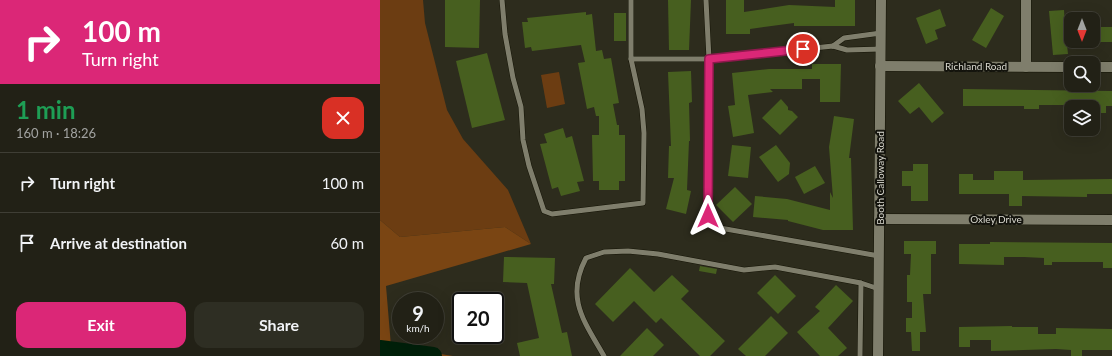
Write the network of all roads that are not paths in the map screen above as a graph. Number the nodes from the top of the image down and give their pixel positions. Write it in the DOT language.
graph roads {
  1 [pos="502,0"];
  2 [pos="506,0"];
  3 [pos="631,0"];
  4 [pos="706,0"];
  5 [pos="881,0"];
  6 [pos="1026,0"];
  7 [pos="881,33"];
  8 [pos="833,46"];
  9 [pos="881,49"];
  10 [pos="631,59"];
  11 [pos="709,59"];
  12 [pos="880,66"];
  13 [pos="1026,67"];
  14 [pos="1064,67"];
  15 [pos="1100,67"];
  16 [pos="1112,67"];
  17 [pos="880,219"];
  18 [pos="1112,220"];
  19 [pos="879,256"];
  20 [pos="861,283"];
  21 [pos="879,289"];
  22 [pos="604,356"];
  23 [pos="860,356"];
  24 [pos="878,356"];
  1 -- 2 [label="lane"];
  1 -- 10 [label="lane"];
  3 -- 10 [label="lane"];
  4 -- 11 [label="lane"];
  5 -- 7 [label="street, Booth Calloway Road"];
  6 -- 13 [label="street"];
  7 -- 8 [label="lane"];
  7 -- 9 [label="street, Booth Calloway Road"];
  8 -- 9 [label="lane"];
  8 -- 11 [label="lane"];
  9 -- 12 [label="street, Booth Calloway Road"];
  10 -- 11 [label="lane"];
  11 -- 19 [label="lane"];
  12 -- 13 [label="street, Richland Road"];
  12 -- 17 [label="street, Booth Calloway Road"];
  13 -- 14 [label="street, Richland Road"];
  15 -- 16 [label="street"];
  17 -- 18 [label="street, Oxley Drive"];
  17 -- 19 [label="street, Booth Calloway Road"];
  19 -- 21 [label="street, Booth Calloway Road"];
  20 -- 21 [label="lane"];
  20 -- 22 [label="lane"];
  20 -- 23 [label="lane"];
  21 -- 24 [label="street, Booth Calloway Road"];
}
